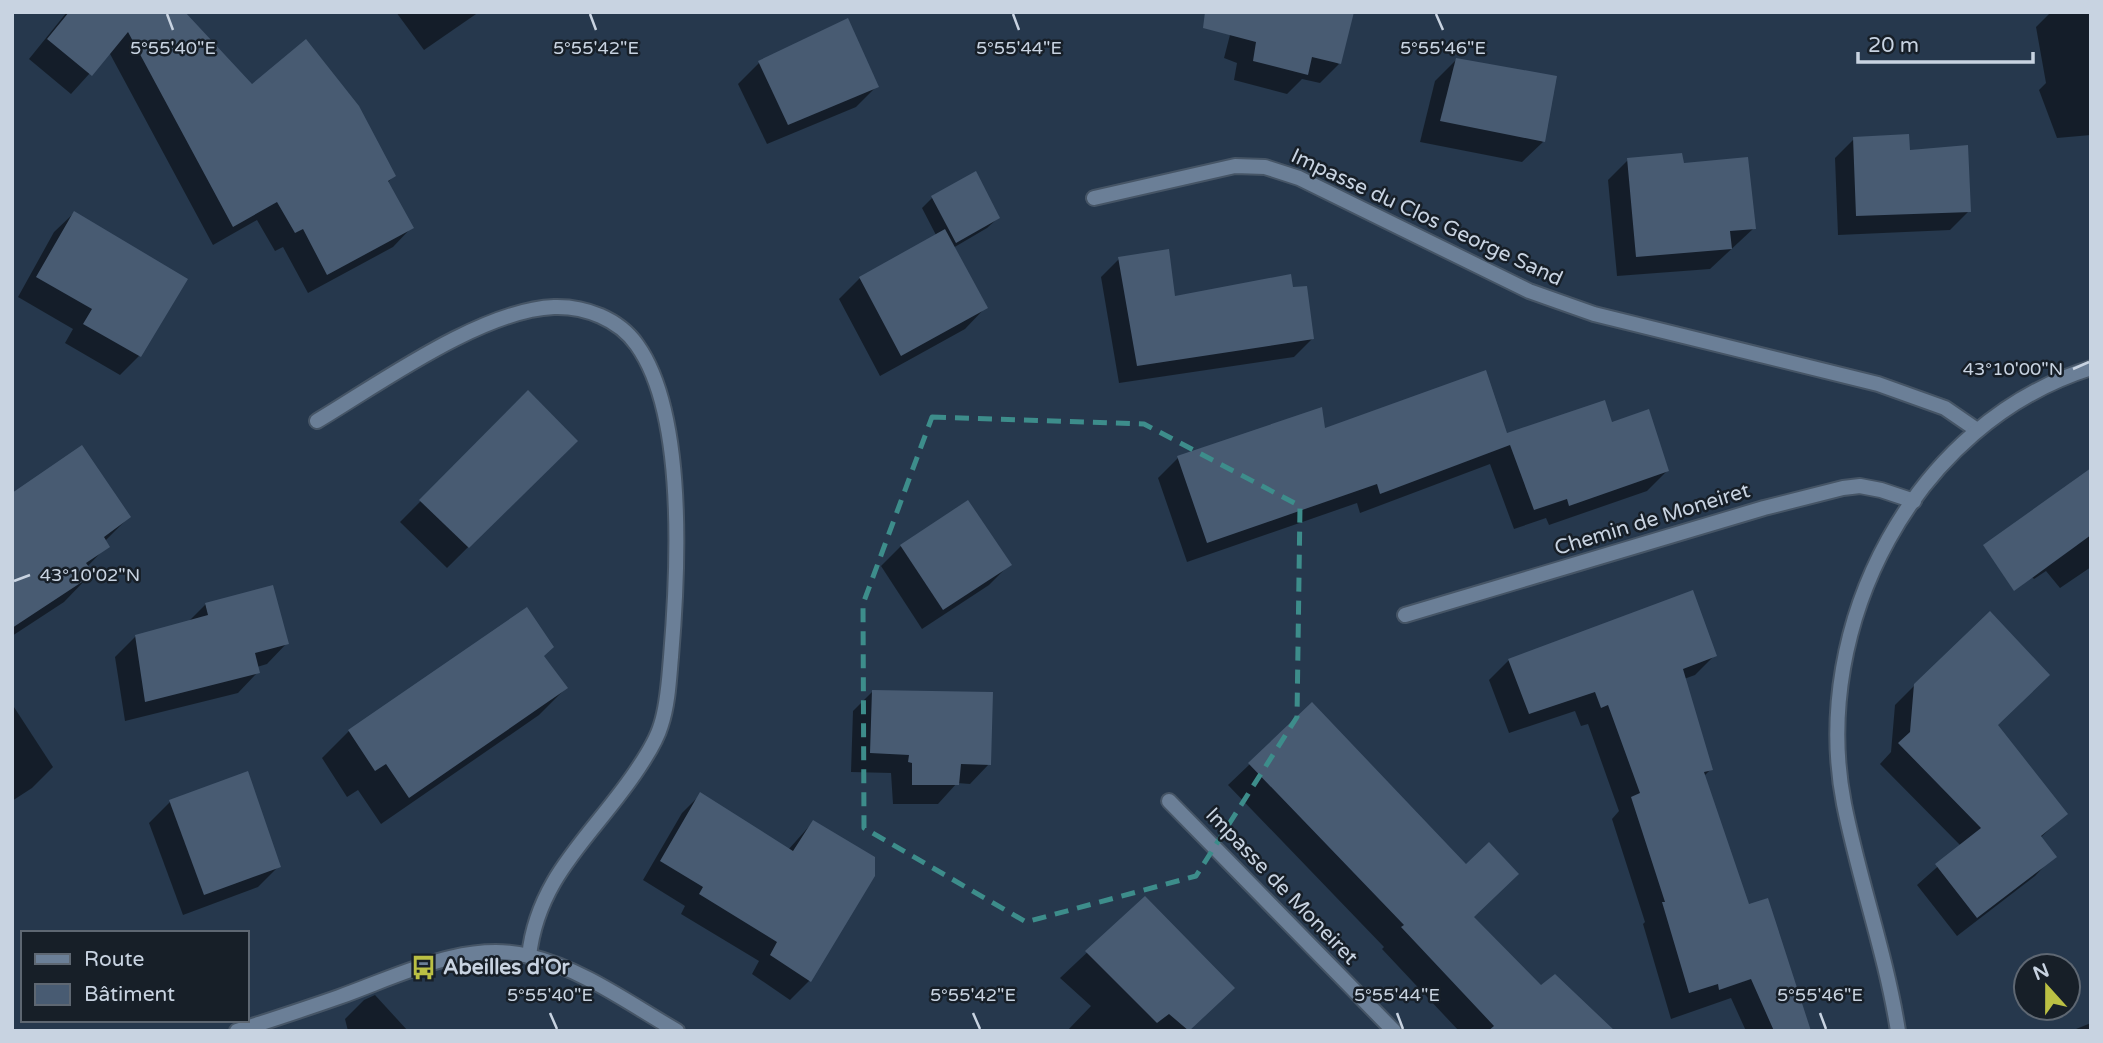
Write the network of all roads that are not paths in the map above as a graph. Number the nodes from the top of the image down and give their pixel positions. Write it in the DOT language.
graph roads {
  1 [pos="1094,198"];
  2 [pos="2091,368"];
  3 [pos="317,421"];
  4 [pos="1976,430"];
  5 [pos="1914,501"];
  6 [pos="1405,615"];
  7 [pos="1169,802"];
  8 [pos="529,956"];
  9 [pos="237,1031"];
  10 [pos="677,1031"];
  11 [pos="1394,1031"];
  12 [pos="1898,1031"];
  1 -- 4 [label="street, Impasse du Clos George Sand"];
  2 -- 4 [label="street"];
  3 -- 8 [label="street"];
  4 -- 5 [label="street"];
  5 -- 6 [label="street, Chemin de Moneiret"];
  5 -- 12 [label="street"];
  7 -- 11 [label="street, Impasse de Moneiret"];
  8 -- 9 [label="street"];
  8 -- 10 [label="street"];
}
